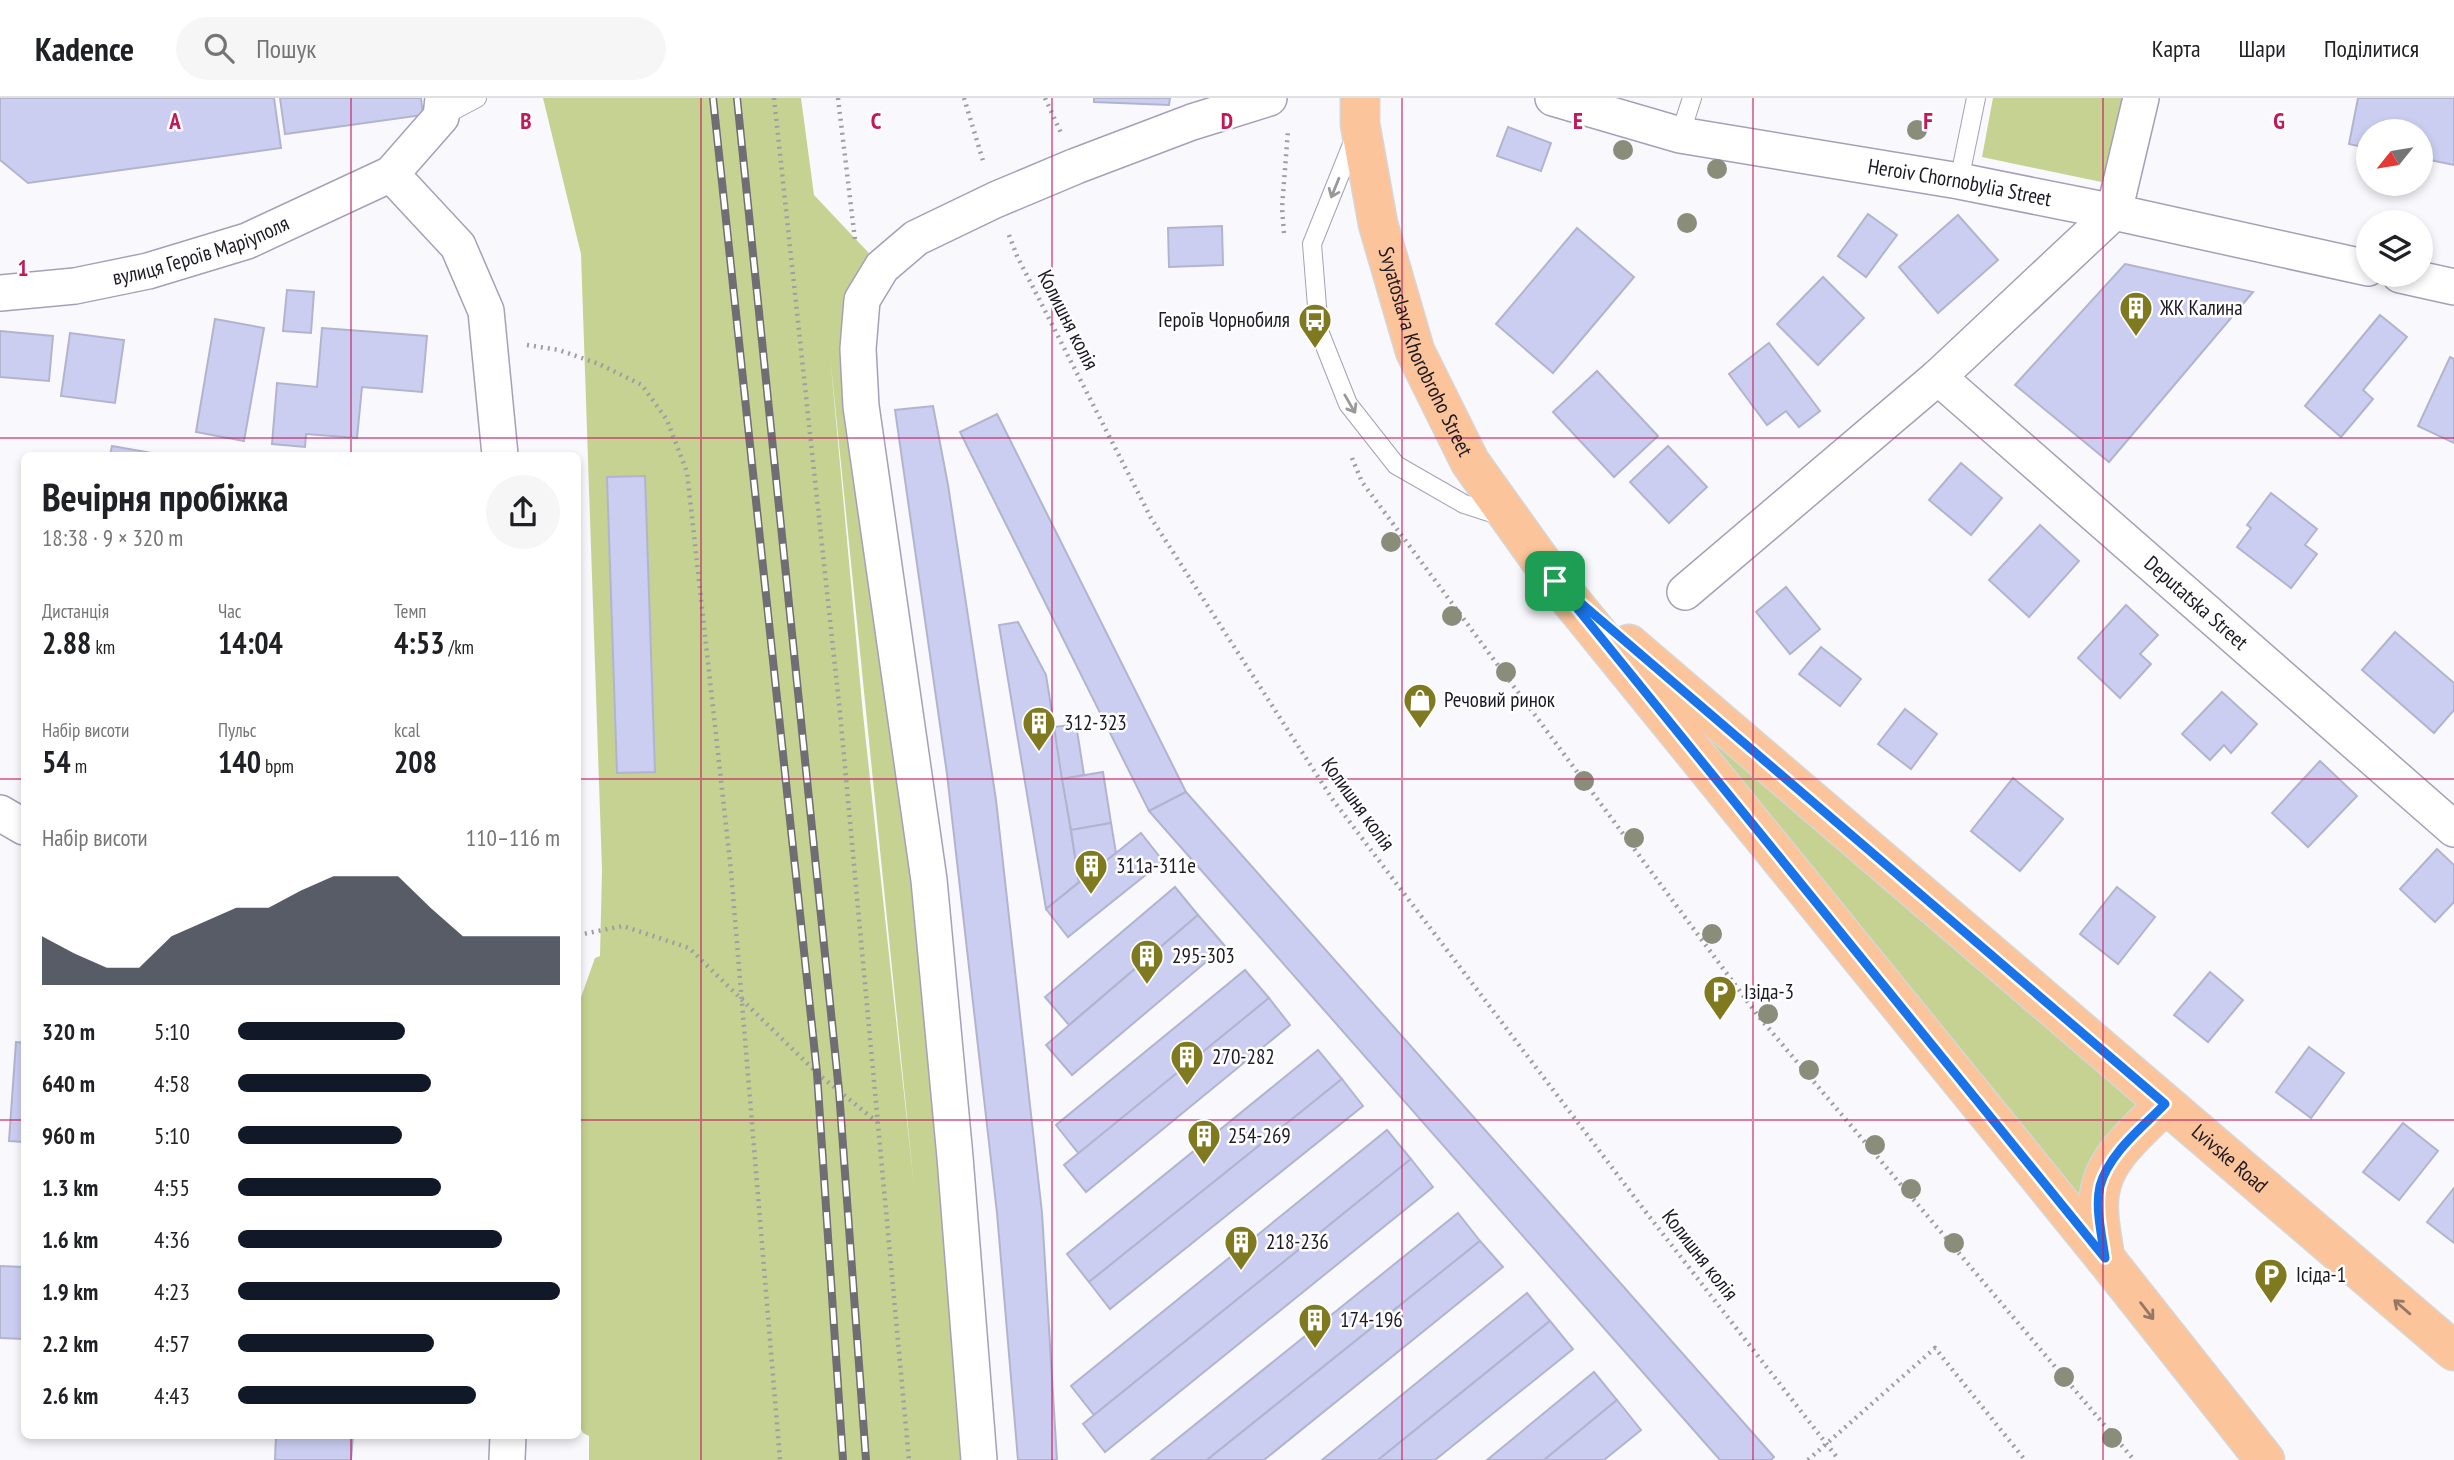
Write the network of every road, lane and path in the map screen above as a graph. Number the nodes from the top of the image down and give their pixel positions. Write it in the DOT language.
graph roads {
  1 [pos="477,98"];
  2 [pos="774,98"];
  3 [pos="838,98"];
  4 [pos="964,98"];
  5 [pos="1553,98"];
  6 [pos="1692,98"];
  7 [pos="1976,98"];
  8 [pos="2141,98"];
  9 [pos="442,108"];
  10 [pos="1360,111"];
  11 [pos="1279,112"];
  12 [pos="1680,135"];
  13 [pos="391,174"];
  14 [pos="1959,181"];
  15 [pos="995,200"];
  16 [pos="2114,212"];
  17 [pos="1285,244"];
  18 [pos="2356,265"];
  19 [pos="2433,282"];
  20 [pos="2454,287"];
  21 [pos="0,293"];
  22 [pos="862,300"];
  23 [pos="486,311"];
  24 [pos="1938,377"];
  25 [pos="500,452"];
  26 [pos="1352,457"];
  27 [pos="1510,520"];
  28 [pos="1555,581"];
  29 [pos="1685,592"];
  30 [pos="0,813"];
  31 [pos="21,825"];
  32 [pos="2454,829"];
  33 [pos="581,934"];
  34 [pos="742,1001"];
  35 [pos="2165,1104"];
  36 [pos="878,1123"];
  37 [pos="2105,1258"];
  38 [pos="2454,1351"];
  39 [pos="508,1439"];
  40 [pos="1826,1444"];
  41 [pos="507,1460"];
  42 [pos="780,1460"];
  43 [pos="909,1460"];
  44 [pos="979,1460"];
  45 [pos="1808,1460"];
  46 [pos="1839,1460"];
  47 [pos="2025,1460"];
  48 [pos="2134,1460"];
  49 [pos="2265,1460"];
  1 -- 9 [label="lane"];
  2 -- 36 [label="path"];
  3 -- 22 [label="path"];
  4 -- 15 [label="path, Колишня колія"];
  5 -- 12 [label="street, Heroiv Chornobylia Street"];
  6 -- 12 [label="lane"];
  7 -- 14 [label="lane"];
  8 -- 16 [label="street"];
  9 -- 13 [label="street, вулиця Героїв Маріуполя"];
  10 -- 27 [label="main road, Svyatoslava Khorobroho Street"];
  10 -- 27 [label="lane, one-way"];
  11 -- 15 [label="street"];
  11 -- 17 [label="path"];
  12 -- 14 [label="street, Heroiv Chornobylia Street"];
  13 -- 21 [label="street, вулиця Героїв Маріуполя"];
  13 -- 23 [label="street"];
  14 -- 16 [label="street, Heroiv Chornobylia Street"];
  15 -- 22 [label="street"];
  15 -- 40 [label="path, Колишня колія"];
  16 -- 18 [label="street, Heroiv Chornobylia Street"];
  16 -- 24 [label="street"];
  19 -- 20 [label="street"];
  22 -- 44 [label="street"];
  23 -- 25 [label="street"];
  23 -- 34 [label="path"];
  24 -- 29 [label="street"];
  24 -- 32 [label="street, Deputatska Street"];
  26 -- 48 [label="path"];
  27 -- 28 [label="main road, Svyatoslava Khorobroho Street"];
  28 -- 35 [label="main road, Lvivske Road"];
  28 -- 37 [label="main road"];
  30 -- 31 [label="street"];
  33 -- 34 [label="path"];
  34 -- 36 [label="path"];
  34 -- 42 [label="path"];
  35 -- 37 [label="main road"];
  38 -- 35 [label="main road, Lvivske Road, one-way"];
  36 -- 43 [label="path"];
  37 -- 49 [label="main road, one-way"];
  39 -- 41 [label="street"];
  40 -- 45 [label="path"];
  40 -- 46 [label="path, Колишня колія"];
  40 -- 47 [label="path"];
}
